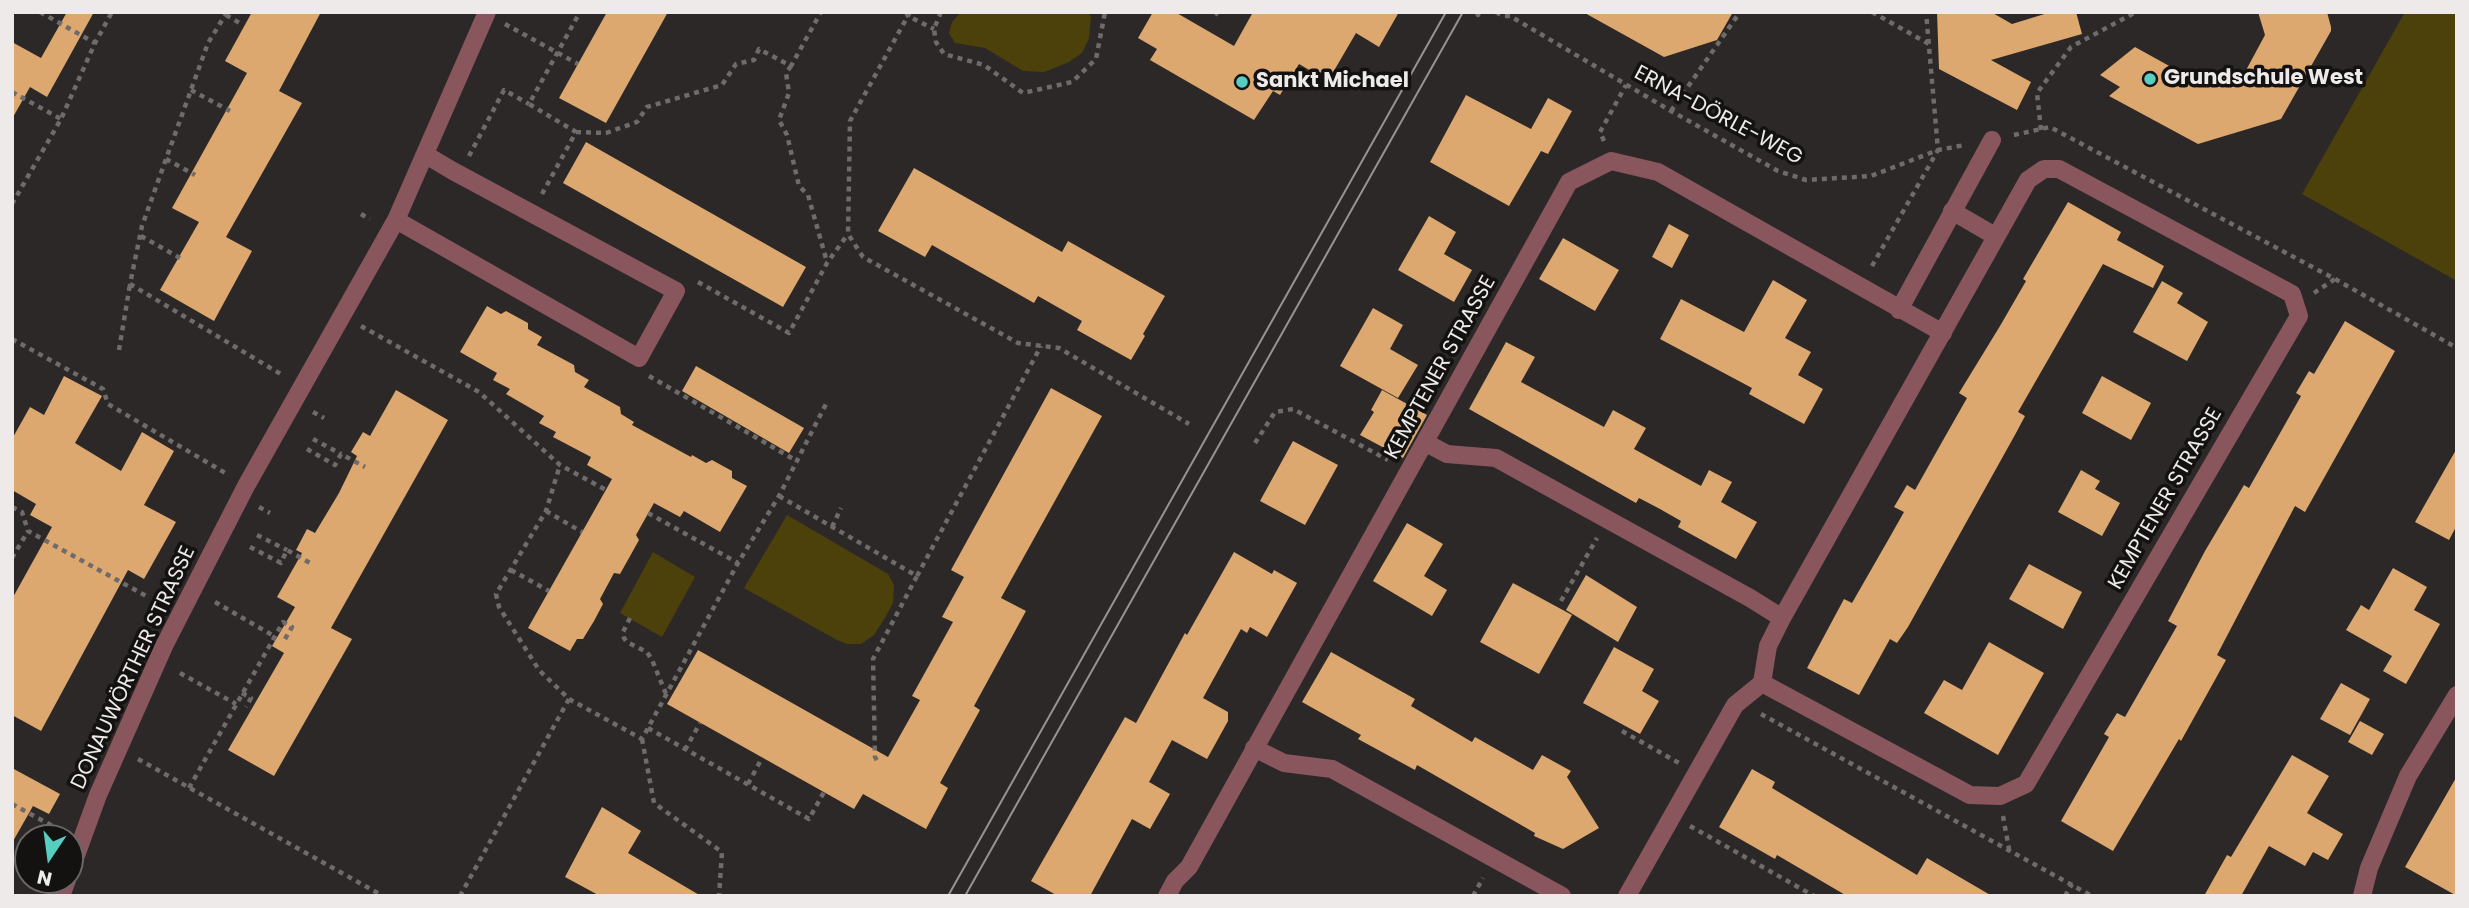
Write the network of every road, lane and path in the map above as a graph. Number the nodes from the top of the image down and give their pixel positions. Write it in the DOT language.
graph roads {
  1 [pos="40,12"];
  2 [pos="112,12"];
  3 [pos="580,12"];
  4 [pos="821,12"];
  5 [pos="942,12"];
  6 [pos="1105,12"];
  7 [pos="1496,12"];
  8 [pos="1740,12"];
  9 [pos="1872,12"];
  10 [pos="1926,12"];
  11 [pos="2136,12"];
  12 [pos="226,13"];
  13 [pos="487,13"];
  14 [pos="908,13"];
  15 [pos="1511,14"];
  16 [pos="243,25"];
  17 [pos="934,29"];
  18 [pos="95,43"];
  19 [pos="1929,45"];
  20 [pos="558,54"];
  21 [pos="578,64"];
  22 [pos="791,66"];
  23 [pos="1626,85"];
  24 [pos="191,89"];
  25 [pos="12,92"];
  26 [pos="529,104"];
  27 [pos="230,111"];
  28 [pos="1671,111"];
  29 [pos="61,119"];
  30 [pos="2050,127"];
  31 [pos="2041,130"];
  32 [pos="576,132"];
  33 [pos="1992,140"];
  34 [pos="1938,149"];
  35 [pos="426,155"];
  36 [pos="468,157"];
  37 [pos="166,159"];
  38 [pos="1611,161"];
  39 [pos="195,175"];
  40 [pos="541,196"];
  41 [pos="12,204"];
  42 [pos="1952,211"];
  43 [pos="396,220"];
  44 [pos="848,234"];
  45 [pos="140,236"];
  46 [pos="1995,236"];
  47 [pos="180,258"];
  48 [pos="827,262"];
  49 [pos="130,284"];
  50 [pos="1860,288"];
  51 [pos="1899,310"];
  52 [pos="342,315"];
  53 [pos="789,333"];
  54 [pos="1942,333"];
  55 [pos="12,338"];
  56 [pos="1042,345"];
  57 [pos="2457,348"];
  58 [pos="119,350"];
  59 [pos="275,371"];
  60 [pos="827,402"];
  61 [pos="1189,424"];
  62 [pos="313,439"];
  63 [pos="1255,443"];
  64 [pos="1426,443"];
  65 [pos="307,449"];
  66 [pos="341,454"];
  67 [pos="560,465"];
  68 [pos="365,467"];
  69 [pos="1410,472"];
  70 [pos="246,486"];
  71 [pos="606,490"];
  72 [pos="779,496"];
  73 [pos="12,507"];
  74 [pos="841,508"];
  75 [pos="546,511"];
  76 [pos="648,513"];
  77 [pos="1607,520"];
  78 [pos="832,527"];
  79 [pos="28,531"];
  80 [pos="582,532"];
  81 [pos="257,535"];
  82 [pos="250,547"];
  83 [pos="287,550"];
  84 [pos="12,558"];
  85 [pos="310,563"];
  86 [pos="738,564"];
  87 [pos="511,570"];
  88 [pos="918,576"];
  89 [pos="549,591"];
  90 [pos="148,597"];
  91 [pos="1561,601"];
  92 [pos="215,603"];
  93 [pos="630,618"];
  94 [pos="1782,618"];
  95 [pos="274,636"];
  96 [pos="285,639"];
  97 [pos="180,673"];
  98 [pos="1762,683"];
  99 [pos="242,693"];
  100 [pos="666,695"];
  101 [pos="2457,695"];
  102 [pos="569,699"];
  103 [pos="236,704"];
  104 [pos="1735,705"];
  105 [pos="246,707"];
  106 [pos="700,723"];
  107 [pos="648,728"];
  108 [pos="1622,731"];
  109 [pos="642,739"];
  110 [pos="1254,748"];
  111 [pos="685,750"];
  112 [pos="134,757"];
  113 [pos="762,758"];
  114 [pos="879,764"];
  115 [pos="1695,773"];
  116 [pos="748,784"];
  117 [pos="189,788"];
  118 [pos="824,792"];
  119 [pos="2000,796"];
  120 [pos="12,804"];
  121 [pos="1671,815"];
  122 [pos="48,824"];
  123 [pos="84,834"];
  124 [pos="2009,850"];
  125 [pos="2071,884"];
  126 [pos="383,896"];
  127 [pos="460,896"];
  128 [pos="719,896"];
  129 [pos="1167,896"];
  130 [pos="1562,896"];
  131 [pos="1627,896"];
  132 [pos="1814,896"];
  133 [pos="2065,896"];
  134 [pos="2092,896"];
  135 [pos="2362,896"];
  1 -- 18 [label="path"];
  2 -- 18 [label="path"];
  3 -- 20 [label="path"];
  4 -- 22 [label="path"];
  5 -- 17 [label="path"];
  6 -- 17 [label="path"];
  7 -- 15 [label="path, ERNA-DÖRLE-WEG"];
  8 -- 28 [label="path"];
  9 -- 19 [label="path"];
  10 -- 19 [label="path"];
  11 -- 31 [label="path"];
  12 -- 16 [label="path"];
  12 -- 24 [label="path"];
  13 -- 20 [label="path"];
  13 -- 35 [label="street, DONAUWÖRTHER STRASSE"];
  14 -- 17 [label="path"];
  14 -- 44 [label="path"];
  15 -- 23 [label="path, ERNA-DÖRLE-WEG"];
  18 -- 29 [label="path"];
  19 -- 34 [label="path"];
  20 -- 21 [label="path"];
  20 -- 26 [label="path"];
  22 -- 32 [label="path"];
  22 -- 48 [label="path"];
  23 -- 28 [label="path, ERNA-DÖRLE-WEG"];
  23 -- 38 [label="path"];
  24 -- 27 [label="path"];
  24 -- 37 [label="path"];
  25 -- 29 [label="path"];
  26 -- 32 [label="path"];
  26 -- 36 [label="path"];
  28 -- 34 [label="path, ERNA-DÖRLE-WEG"];
  29 -- 41 [label="path"];
  30 -- 57 [label="path"];
  32 -- 40 [label="path"];
  33 -- 42 [label="street"];
  34 -- 50 [label="path"];
  35 -- 43 [label="street, DONAUWÖRTHER STRASSE"];
  35 -- 43 [label="street"];
  37 -- 39 [label="path"];
  37 -- 45 [label="path"];
  38 -- 50 [label="street"];
  38 -- 64 [label="street, KEMPTENER STRASSE"];
  42 -- 46 [label="street"];
  42 -- 51 [label="street"];
  43 -- 52 [label="street, DONAUWÖRTHER STRASSE"];
  44 -- 48 [label="path"];
  44 -- 56 [label="path"];
  45 -- 47 [label="path"];
  45 -- 49 [label="path"];
  46 -- 54 [label="street, KEMPTENER STRASSE"];
  46 -- 119 [label="street, KEMPTENER STRASSE"];
  48 -- 53 [label="path"];
  49 -- 58 [label="path"];
  49 -- 59 [label="path"];
  50 -- 51 [label="street"];
  51 -- 54 [label="street"];
  52 -- 67 [label="path"];
  52 -- 70 [label="street, DONAUWÖRTHER STRASSE"];
  54 -- 94 [label="street, KEMPTENER STRASSE"];
  55 -- 70 [label="path"];
  56 -- 61 [label="path"];
  56 -- 88 [label="path"];
  60 -- 72 [label="path"];
  62 -- 66 [label="path"];
  63 -- 69 [label="path"];
  64 -- 69 [label="street, KEMPTENER STRASSE"];
  64 -- 77 [label="street"];
  65 -- 66 [label="path"];
  66 -- 68 [label="path"];
  67 -- 71 [label="path"];
  67 -- 75 [label="path"];
  69 -- 110 [label="street, KEMPTENER STRASSE"];
  70 -- 123 [label="street, DONAUWÖRTHER STRASSE"];
  72 -- 78 [label="path"];
  72 -- 86 [label="path"];
  73 -- 79 [label="path, DONAUWÖRTHER STRASSE"];
  74 -- 78 [label="path"];
  75 -- 80 [label="path"];
  75 -- 87 [label="path"];
  76 -- 86 [label="path"];
  77 -- 91 [label="path"];
  77 -- 94 [label="street"];
  78 -- 88 [label="path"];
  79 -- 84 [label="path"];
  79 -- 90 [label="path, DONAUWÖRTHER STRASSE"];
  81 -- 83 [label="path"];
  82 -- 83 [label="path"];
  83 -- 85 [label="path"];
  86 -- 100 [label="path"];
  87 -- 89 [label="path"];
  87 -- 102 [label="path"];
  88 -- 114 [label="path"];
  92 -- 95 [label="path"];
  93 -- 100 [label="path"];
  94 -- 98 [label="street, KEMPTENER STRASSE"];
  95 -- 96 [label="path"];
  95 -- 99 [label="path"];
  97 -- 103 [label="path"];
  98 -- 104 [label="street"];
  98 -- 119 [label="street"];
  99 -- 103 [label="path"];
  99 -- 105 [label="path"];
  100 -- 107 [label="path"];
  101 -- 135 [label="street"];
  102 -- 109 [label="path"];
  102 -- 127 [label="path"];
  103 -- 117 [label="path"];
  104 -- 115 [label="street"];
  104 -- 124 [label="path"];
  106 -- 111 [label="path"];
  107 -- 109 [label="path"];
  107 -- 111 [label="path"];
  108 -- 115 [label="path"];
  109 -- 128 [label="path"];
  110 -- 129 [label="street, KEMPTENER STRASSE"];
  110 -- 130 [label="street"];
  111 -- 116 [label="path"];
  112 -- 117 [label="path"];
  113 -- 116 [label="path"];
  115 -- 121 [label="street"];
  116 -- 118 [label="path"];
  117 -- 126 [label="path"];
  119 -- 124 [label="path"];
  120 -- 122 [label="path"];
  121 -- 131 [label="street"];
  121 -- 132 [label="path"];
  124 -- 125 [label="path"];
  125 -- 133 [label="path"];
  125 -- 134 [label="path"];
}
